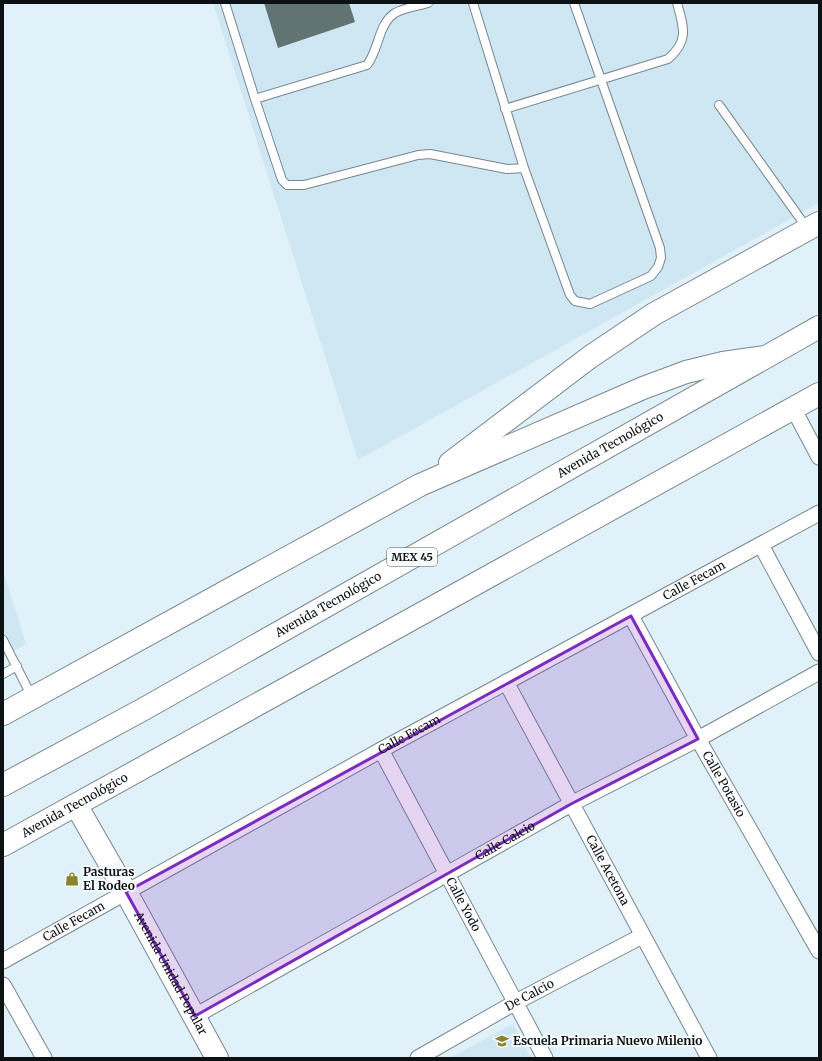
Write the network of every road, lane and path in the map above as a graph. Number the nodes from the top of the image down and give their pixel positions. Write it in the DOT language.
graph roads {
  1 [pos="225,3"];
  2 [pos="428,3"];
  3 [pos="473,3"];
  4 [pos="574,3"];
  5 [pos="677,3"];
  6 [pos="600,79"];
  7 [pos="256,99"];
  8 [pos="719,105"];
  9 [pos="505,109"];
  10 [pos="524,168"];
  11 [pos="814,226"];
  12 [pos="819,327"];
  13 [pos="765,357"];
  14 [pos="819,394"];
  15 [pos="793,408"];
  16 [pos="819,457"];
  17 [pos="420,485"];
  18 [pos="819,513"];
  19 [pos="761,545"];
  20 [pos="631,616"];
  21 [pos="3,640"];
  22 [pos="819,653"];
  23 [pos="17,666"];
  24 [pos="819,672"];
  25 [pos="3,674"];
  26 [pos="506,682"];
  27 [pos="33,697"];
  28 [pos="3,714"];
  29 [pos="698,739"];
  30 [pos="381,750"];
  31 [pos="3,785"];
  32 [pos="570,804"];
  33 [pos="76,805"];
  34 [pos="3,845"];
  35 [pos="448,873"];
  36 [pos="126,892"];
  37 [pos="642,936"];
  38 [pos="819,951"];
  39 [pos="3,961"];
  40 [pos="3,985"];
  41 [pos="516,1002"];
  42 [pos="195,1016"];
  43 [pos="44,1058"];
  44 [pos="217,1058"];
  45 [pos="418,1058"];
  46 [pos="545,1058"];
  47 [pos="710,1058"];
  1 -- 7 [label="lane"];
  2 -- 7 [label="lane"];
  3 -- 9 [label="lane"];
  4 -- 6 [label="lane"];
  5 -- 6 [label="lane"];
  6 -- 9 [label="lane"];
  6 -- 10 [label="lane"];
  7 -- 10 [label="lane"];
  8 -- 11 [label="lane"];
  9 -- 10 [label="lane"];
  11 -- 17 [label="main road"];
  12 -- 13 [label="main road, Avenida Tecnológico / MEX 45"];
  13 -- 17 [label="main road"];
  13 -- 31 [label="main road, Avenida Tecnológico / MEX 45"];
  14 -- 15 [label="main road, Avenida Tecnológico"];
  15 -- 16 [label="street"];
  15 -- 33 [label="main road, Avenida Tecnológico"];
  17 -- 27 [label="main road"];
  18 -- 19 [label="street, Calle Fecam"];
  19 -- 20 [label="street, Calle Fecam"];
  19 -- 22 [label="street"];
  20 -- 26 [label="street, Calle Fecam"];
  20 -- 29 [label="street, Calle Potasio"];
  21 -- 23 [label="lane"];
  23 -- 25 [label="lane"];
  23 -- 27 [label="lane"];
  24 -- 29 [label="street, Calle Calcio"];
  26 -- 30 [label="street, Calle Fecam"];
  26 -- 32 [label="street, Calle Acetona"];
  27 -- 28 [label="main road"];
  29 -- 32 [label="street, Calle Calcio"];
  29 -- 38 [label="street, Calle Potasio"];
  30 -- 35 [label="street, Calle Yodo"];
  30 -- 36 [label="street, Calle Fecam"];
  32 -- 35 [label="street, Calle Calcio"];
  32 -- 37 [label="street, Calle Acetona"];
  33 -- 34 [label="main road, Avenida Tecnológico"];
  33 -- 36 [label="main road, Avenida Unidad Popular"];
  35 -- 41 [label="street, Calle Yodo"];
  35 -- 42 [label="street, Calle Calcio"];
  36 -- 39 [label="street, Calle Fecam"];
  36 -- 42 [label="main road, Avenida Unidad Popular"];
  37 -- 41 [label="street, De Calcio"];
  37 -- 47 [label="street, Calle Acetona"];
  40 -- 43 [label="street"];
  41 -- 45 [label="street, De Calcio"];
  41 -- 46 [label="street, Calle Yodo"];
  42 -- 44 [label="main road, Avenida Unidad Popular"];
}
